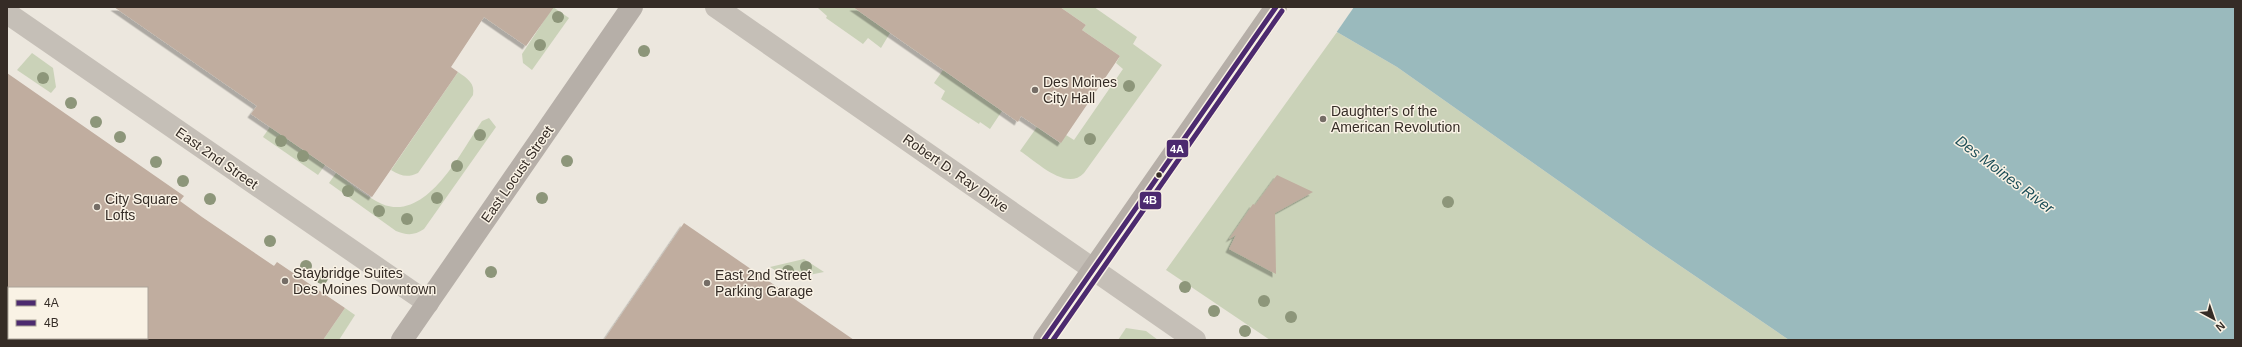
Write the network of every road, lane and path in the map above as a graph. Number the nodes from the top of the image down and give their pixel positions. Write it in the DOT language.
graph roads {
  1 [pos="632,7"];
  2 [pos="716,7"];
  3 [pos="1276,7"];
  4 [pos="7,13"];
  5 [pos="1093,270"];
  6 [pos="428,303"];
  7 [pos="402,340"];
  8 [pos="1044,340"];
  9 [pos="1195,340"];
  1 -- 6 [label="main road, East Locust Street"];
  2 -- 5 [label="street, Robert D. Ray Drive"];
  3 -- 5 [label="main road"];
  4 -- 6 [label="street, East 2nd Street"];
  5 -- 8 [label="main road"];
  5 -- 9 [label="street, Robert D. Ray Drive"];
  6 -- 7 [label="main road, East Locust Street"];
}
